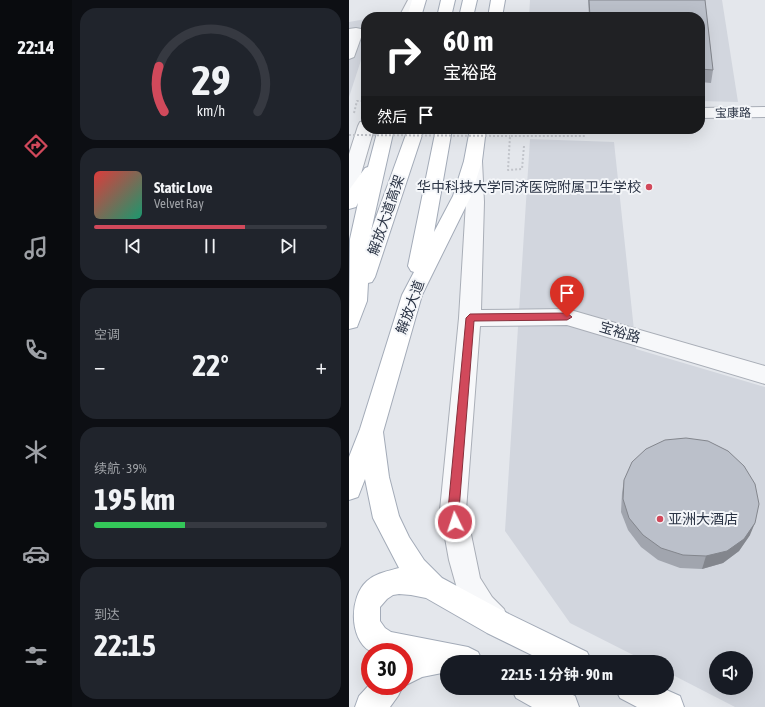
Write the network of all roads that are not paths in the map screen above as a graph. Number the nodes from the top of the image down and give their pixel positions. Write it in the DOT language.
graph roads {
  1 [pos="415,0"];
  2 [pos="419,0"];
  3 [pos="448,0"];
  4 [pos="470,0"];
  5 [pos="498,0"];
  6 [pos="409,12"];
  7 [pos="415,12"];
  8 [pos="445,12"];
  9 [pos="467,12"];
  10 [pos="496,12"];
  11 [pos="349,33"];
  12 [pos="349,54"];
  13 [pos="765,112"];
  14 [pos="705,113"];
  15 [pos="364,134"];
  16 [pos="385,134"];
  17 [pos="413,134"];
  18 [pos="443,134"];
  19 [pos="477,134"];
  20 [pos="378,161"];
  21 [pos="473,161"];
  22 [pos="349,184"];
  23 [pos="349,203"];
  24 [pos="412,295"];
  25 [pos="357,301"];
  26 [pos="470,318"];
  27 [pos="349,321"];
  28 [pos="765,376"];
  29 [pos="371,429"];
  30 [pos="351,485"];
  31 [pos="349,506"];
  32 [pos="432,587"];
  33 [pos="497,623"];
  34 [pos="563,655"];
  35 [pos="440,656"];
  36 [pos="440,659"];
  37 [pos="413,666"];
  38 [pos="381,695"];
  39 [pos="540,695"];
  40 [pos="644,695"];
  41 [pos="371,707"];
  42 [pos="564,707"];
  43 [pos="669,707"];
  1 -- 6 [label="street"];
  2 -- 7 [label="main road"];
  3 -- 8 [label="main road"];
  4 -- 9 [label="main road"];
  5 -- 10 [label="main road"];
  11 -- 12 [label="street"];
  13 -- 14 [label="street, 宝康路"];
  15 -- 22 [label="street"];
  16 -- 20 [label="main road"];
  17 -- 25 [label="main road, 解放大道高架"];
  18 -- 24 [label="main road"];
  19 -- 21 [label="main road, 解放大道"];
  20 -- 23 [label="main road"];
  20 -- 25 [label="main road"];
  21 -- 24 [label="main road, 解放大道"];
  21 -- 26 [label="street"];
  24 -- 29 [label="main road, 解放大道"];
  25 -- 27 [label="main road"];
  26 -- 28 [label="street, 宝裕路"];
  26 -- 33 [label="street"];
  29 -- 30 [label="main road, 解放大道"];
  29 -- 32 [label="main road"];
  30 -- 31 [label="main road, 解放大道"];
  32 -- 33 [label="main road"];
  32 -- 35 [label="main road"];
  33 -- 34 [label="main road"];
  36 -- 37 [label="main road"];
  38 -- 41 [label="main road"];
  39 -- 42 [label="main road"];
  40 -- 43 [label="main road"];
}
